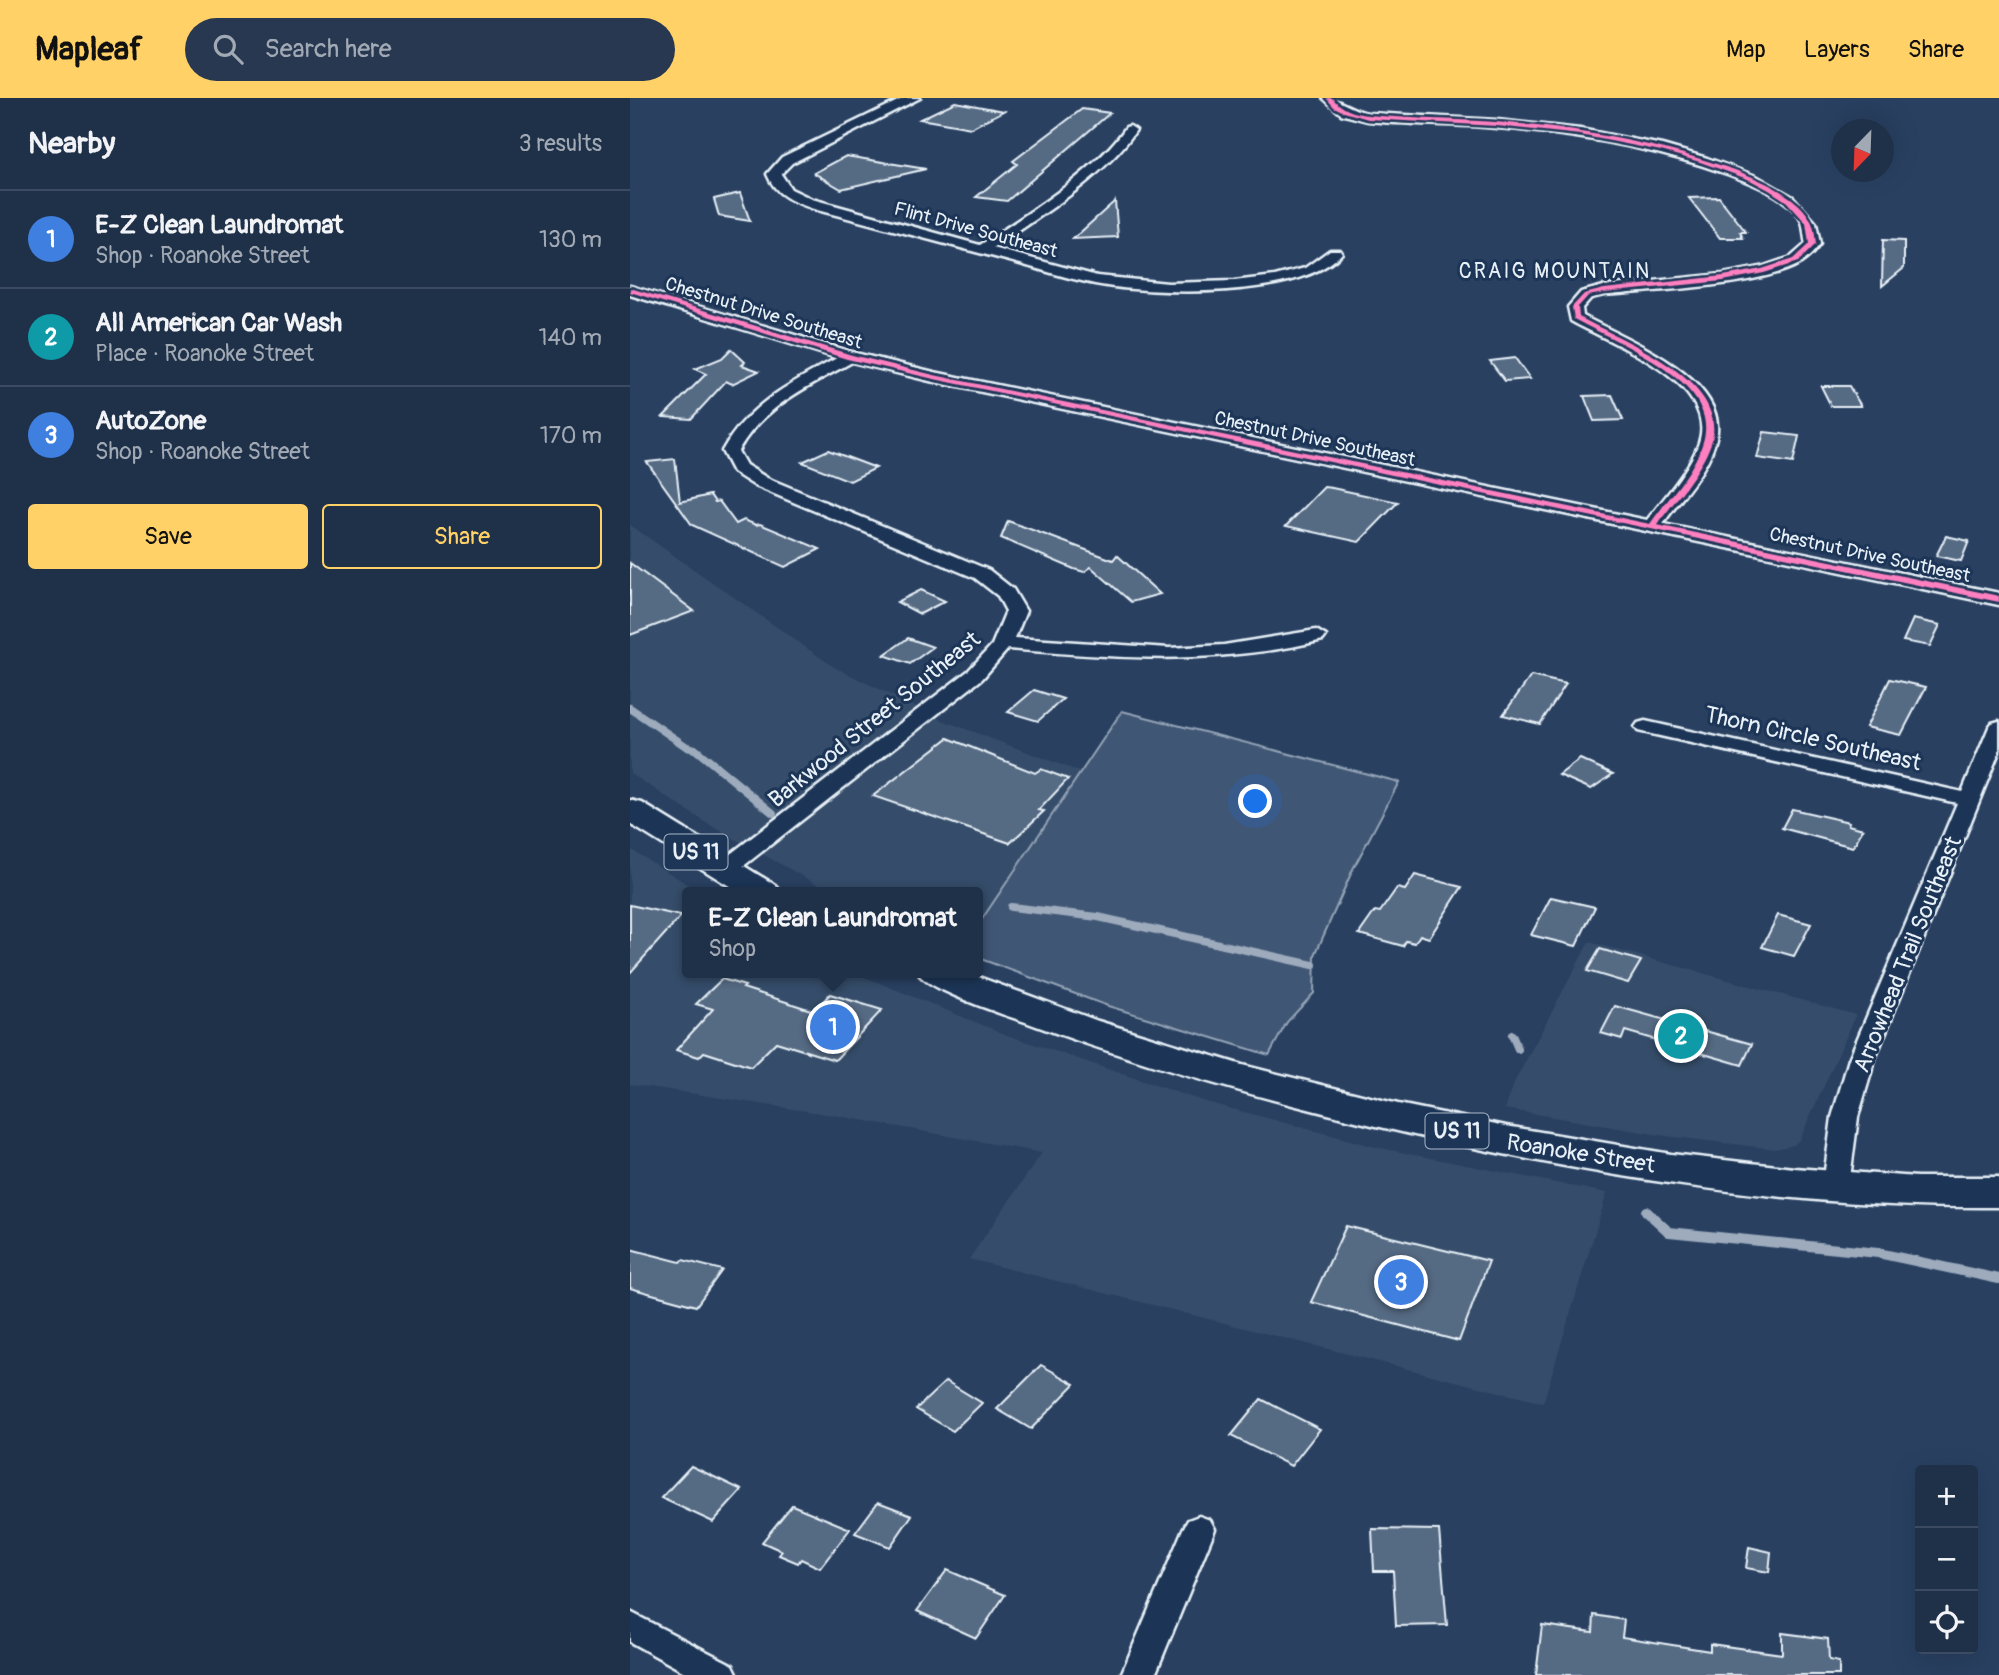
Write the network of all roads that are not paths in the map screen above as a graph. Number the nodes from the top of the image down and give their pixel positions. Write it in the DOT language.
graph roads {
  1 [pos="914,98"];
  2 [pos="1329,98"];
  3 [pos="1130,131"];
  4 [pos="981,250"];
  5 [pos="1335,253"];
  6 [pos="630,290"];
  7 [pos="850,357"];
  8 [pos="1653,525"];
  9 [pos="1999,599"];
  10 [pos="1316,636"];
  11 [pos="1004,642"];
  12 [pos="1645,727"];
  13 [pos="1999,727"];
  14 [pos="1970,800"];
  15 [pos="630,810"];
  16 [pos="724,870"];
  17 [pos="754,887"];
  18 [pos="948,978"];
  19 [pos="1836,1186"];
  20 [pos="1989,1196"];
  21 [pos="1199,1529"];
  22 [pos="630,1626"];
  23 [pos="721,1675"];
  24 [pos="1138,1675"];
  1 -- 4 [label="street, Flint Drive Southeast"];
  2 -- 8 [label="street"];
  3 -- 4 [label="street"];
  4 -- 5 [label="street, Flint Drive Southeast"];
  6 -- 7 [label="street, Chestnut Drive Southeast"];
  7 -- 8 [label="street, Chestnut Drive Southeast"];
  7 -- 11 [label="street, Barkwood Street Southeast"];
  8 -- 9 [label="street, Chestnut Drive Southeast"];
  10 -- 11 [label="street"];
  11 -- 16 [label="street, Barkwood Street Southeast"];
  12 -- 14 [label="street, Thorn Circle Southeast"];
  13 -- 14 [label="street, Arrowhead Trail Southeast"];
  14 -- 19 [label="street, Arrowhead Trail Southeast"];
  15 -- 16 [label="main road, US 11"];
  16 -- 17 [label="main road, US 11"];
  18 -- 19 [label="main road, Roanoke Street / US 11"];
  19 -- 20 [label="main road, Roanoke Street / US 11"];
  21 -- 24 [label="street"];
  22 -- 23 [label="street"];
}
